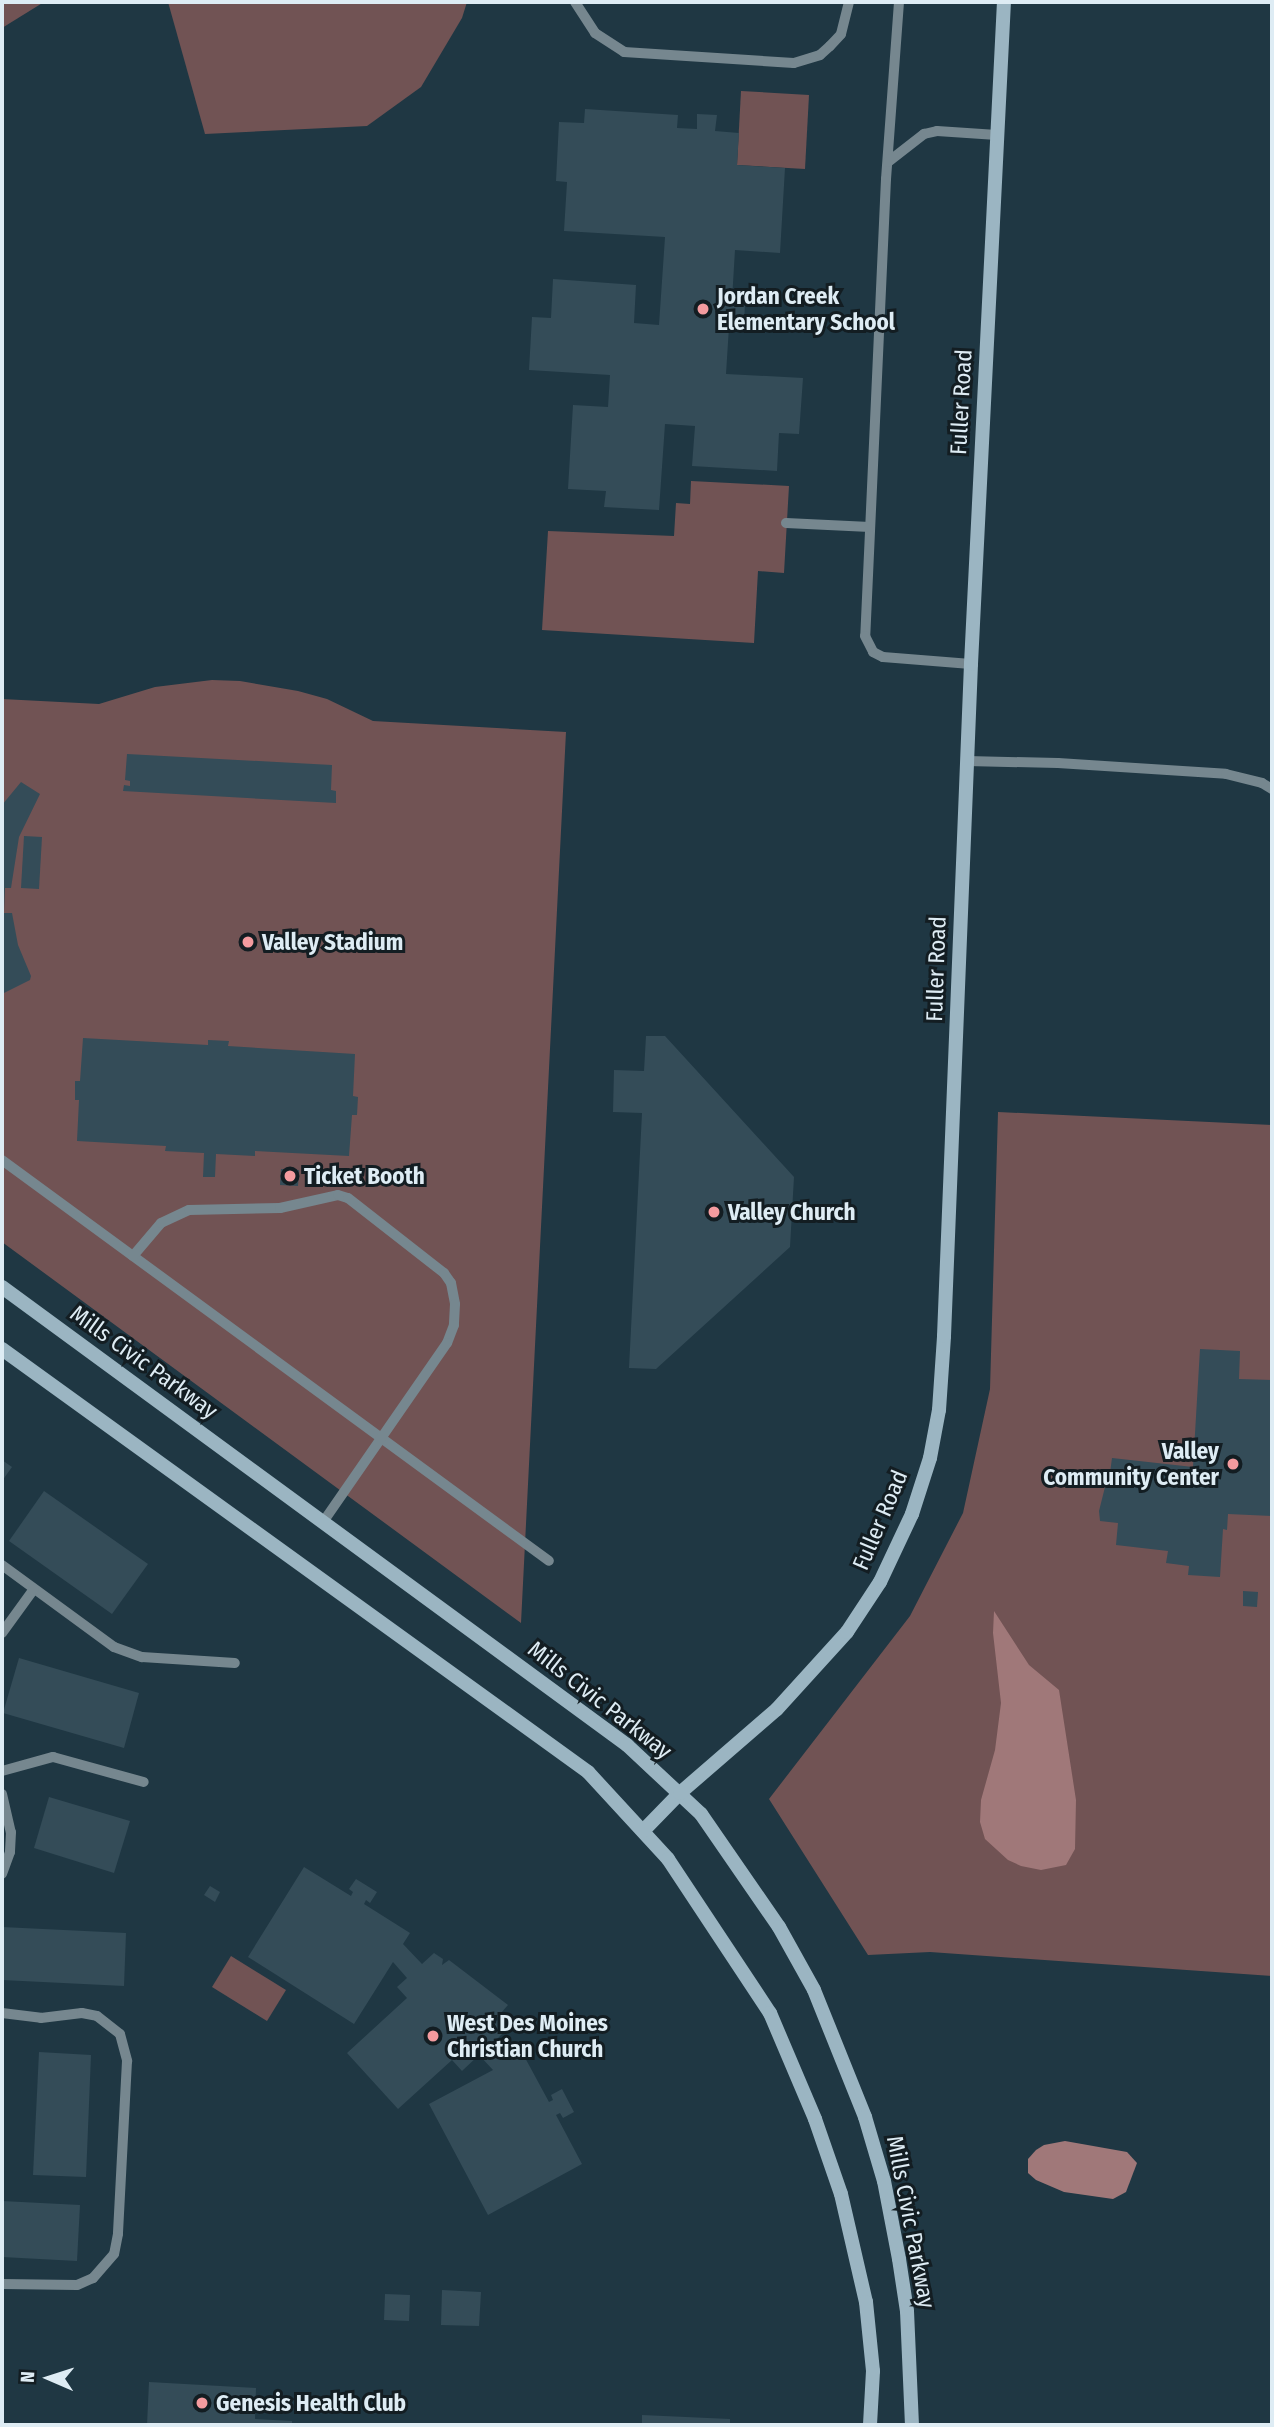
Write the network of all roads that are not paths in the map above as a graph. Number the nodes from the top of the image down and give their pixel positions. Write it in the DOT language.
graph roads {
  1 [pos="575,2"];
  2 [pos="849,2"];
  3 [pos="899,2"];
  4 [pos="1004,2"];
  5 [pos="997,135"];
  6 [pos="888,162"];
  7 [pos="786,523"];
  8 [pos="870,527"];
  9 [pos="971,664"];
  10 [pos="967,761"];
  11 [pos="1272,789"];
  12 [pos="2,1160"];
  13 [pos="133,1256"];
  14 [pos="2,1286"];
  15 [pos="2,1349"];
  16 [pos="382,1437"];
  17 [pos="323,1522"];
  18 [pos="549,1561"];
  19 [pos="2,1565"];
  20 [pos="34,1589"];
  21 [pos="2,1633"];
  22 [pos="235,1663"];
  23 [pos="2,1771"];
  24 [pos="144,1782"];
  25 [pos="680,1793"];
  26 [pos="2,1794"];
  27 [pos="643,1831"];
  28 [pos="2,1874"];
  29 [pos="2,2013"];
  30 [pos="2,2284"];
  31 [pos="870,2425"];
  32 [pos="912,2425"];
  1 -- 2 [label="lane"];
  3 -- 6 [label="lane"];
  4 -- 5 [label="main road, Fuller Road"];
  5 -- 6 [label="lane"];
  5 -- 9 [label="main road, Fuller Road"];
  6 -- 8 [label="lane"];
  7 -- 8 [label="lane"];
  8 -- 9 [label="lane"];
  9 -- 10 [label="main road, Fuller Road"];
  10 -- 11 [label="lane"];
  10 -- 25 [label="main road, Fuller Road"];
  12 -- 13 [label="lane"];
  13 -- 16 [label="lane"];
  13 -- 16 [label="lane"];
  14 -- 17 [label="main road, Mills Civic Parkway"];
  15 -- 27 [label="main road"];
  16 -- 17 [label="lane"];
  16 -- 18 [label="lane"];
  17 -- 25 [label="main road, Mills Civic Parkway"];
  19 -- 20 [label="lane"];
  20 -- 21 [label="lane"];
  20 -- 22 [label="lane"];
  23 -- 24 [label="lane"];
  25 -- 27 [label="main road, Fuller Road"];
  25 -- 32 [label="main road, Mills Civic Parkway"];
  26 -- 28 [label="lane"];
  27 -- 31 [label="main road"];
  29 -- 30 [label="lane"];
}
